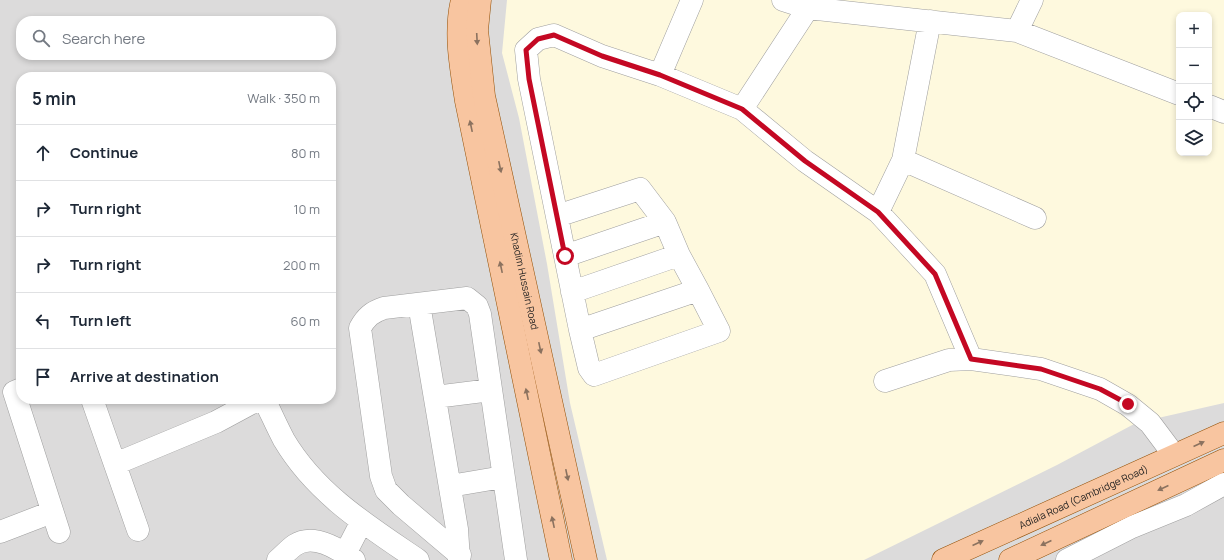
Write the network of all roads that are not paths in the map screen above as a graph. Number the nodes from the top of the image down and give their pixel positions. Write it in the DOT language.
graph roads {
  1 [pos="462,0"];
  2 [pos="480,0"];
  3 [pos="692,0"];
  4 [pos="783,0"];
  5 [pos="1032,0"];
  6 [pos="808,8"];
  7 [pos="930,21"];
  8 [pos="1017,31"];
  9 [pos="660,75"];
  10 [pos="1176,93"];
  11 [pos="1212,107"];
  12 [pos="742,109"];
  13 [pos="1224,112"];
  14 [pos="902,160"];
  15 [pos="878,212"];
  16 [pos="557,216"];
  17 [pos="1036,218"];
  18 [pos="665,222"];
  19 [pos="679,255"];
  20 [pos="565,256"];
  21 [pos="698,290"];
  22 [pos="572,292"];
  23 [pos="419,304"];
  24 [pos="580,330"];
  25 [pos="971,359"];
  26 [pos="885,381"];
  27 [pos="490,390"];
  28 [pos="435,398"];
  29 [pos="18,404"];
  30 [pos="94,404"];
  31 [pos="250,404"];
  32 [pos="266,404"];
  33 [pos="1224,433"];
  34 [pos="1174,455"];
  35 [pos="1224,460"];
  36 [pos="115,464"];
  37 [pos="503,477"];
  38 [pos="1224,484"];
  39 [pos="450,486"];
  40 [pos="52,512"];
  41 [pos="362,521"];
  42 [pos="138,530"];
  43 [pos="0,532"];
  44 [pos="60,532"];
  45 [pos="349,557"];
  46 [pos="460,558"];
  47 [pos="278,560"];
  48 [pos="418,560"];
  49 [pos="516,560"];
  50 [pos="561,560"];
  51 [pos="586,560"];
  52 [pos="943,560"];
  53 [pos="1010,560"];
  54 [pos="1067,560"];
  50 -- 1 [label="main road, Khadim Hussain Road, one-way"];
  2 -- 51 [label="main road, Khadim Hussain Road, one-way"];
  3 -- 9 [label="street"];
  4 -- 6 [label="street"];
  5 -- 8 [label="street"];
  6 -- 7 [label="street"];
  6 -- 12 [label="street"];
  7 -- 8 [label="street"];
  7 -- 14 [label="street"];
  8 -- 10 [label="street"];
  9 -- 12 [label="street"];
  9 -- 16 [label="street"];
  11 -- 13 [label="street"];
  12 -- 15 [label="street"];
  14 -- 15 [label="street"];
  14 -- 17 [label="street"];
  15 -- 25 [label="street"];
  16 -- 18 [label="street"];
  16 -- 20 [label="street"];
  18 -- 19 [label="street"];
  18 -- 20 [label="street"];
  19 -- 21 [label="street"];
  19 -- 22 [label="street"];
  20 -- 22 [label="street"];
  21 -- 24 [label="street"];
  21 -- 24 [label="street"];
  22 -- 24 [label="street"];
  23 -- 27 [label="street"];
  23 -- 28 [label="street"];
  23 -- 46 [label="street"];
  25 -- 26 [label="street"];
  25 -- 34 [label="street"];
  27 -- 28 [label="street"];
  27 -- 37 [label="street"];
  28 -- 39 [label="street"];
  29 -- 40 [label="street"];
  30 -- 36 [label="street"];
  31 -- 36 [label="street"];
  32 -- 41 [label="street"];
  34 -- 33 [label="main road, Adiala Road (Cambridge Road), one-way"];
  52 -- 34 [label="main road, Adiala Road (Cambridge Road), one-way"];
  35 -- 53 [label="main road, one-way"];
  36 -- 42 [label="street"];
  37 -- 39 [label="street"];
  37 -- 49 [label="street"];
  38 -- 54 [label="street"];
  39 -- 46 [label="street"];
  40 -- 43 [label="street"];
  40 -- 44 [label="street"];
  41 -- 45 [label="street"];
  41 -- 48 [label="street"];
  45 -- 47 [label="street"];
}
